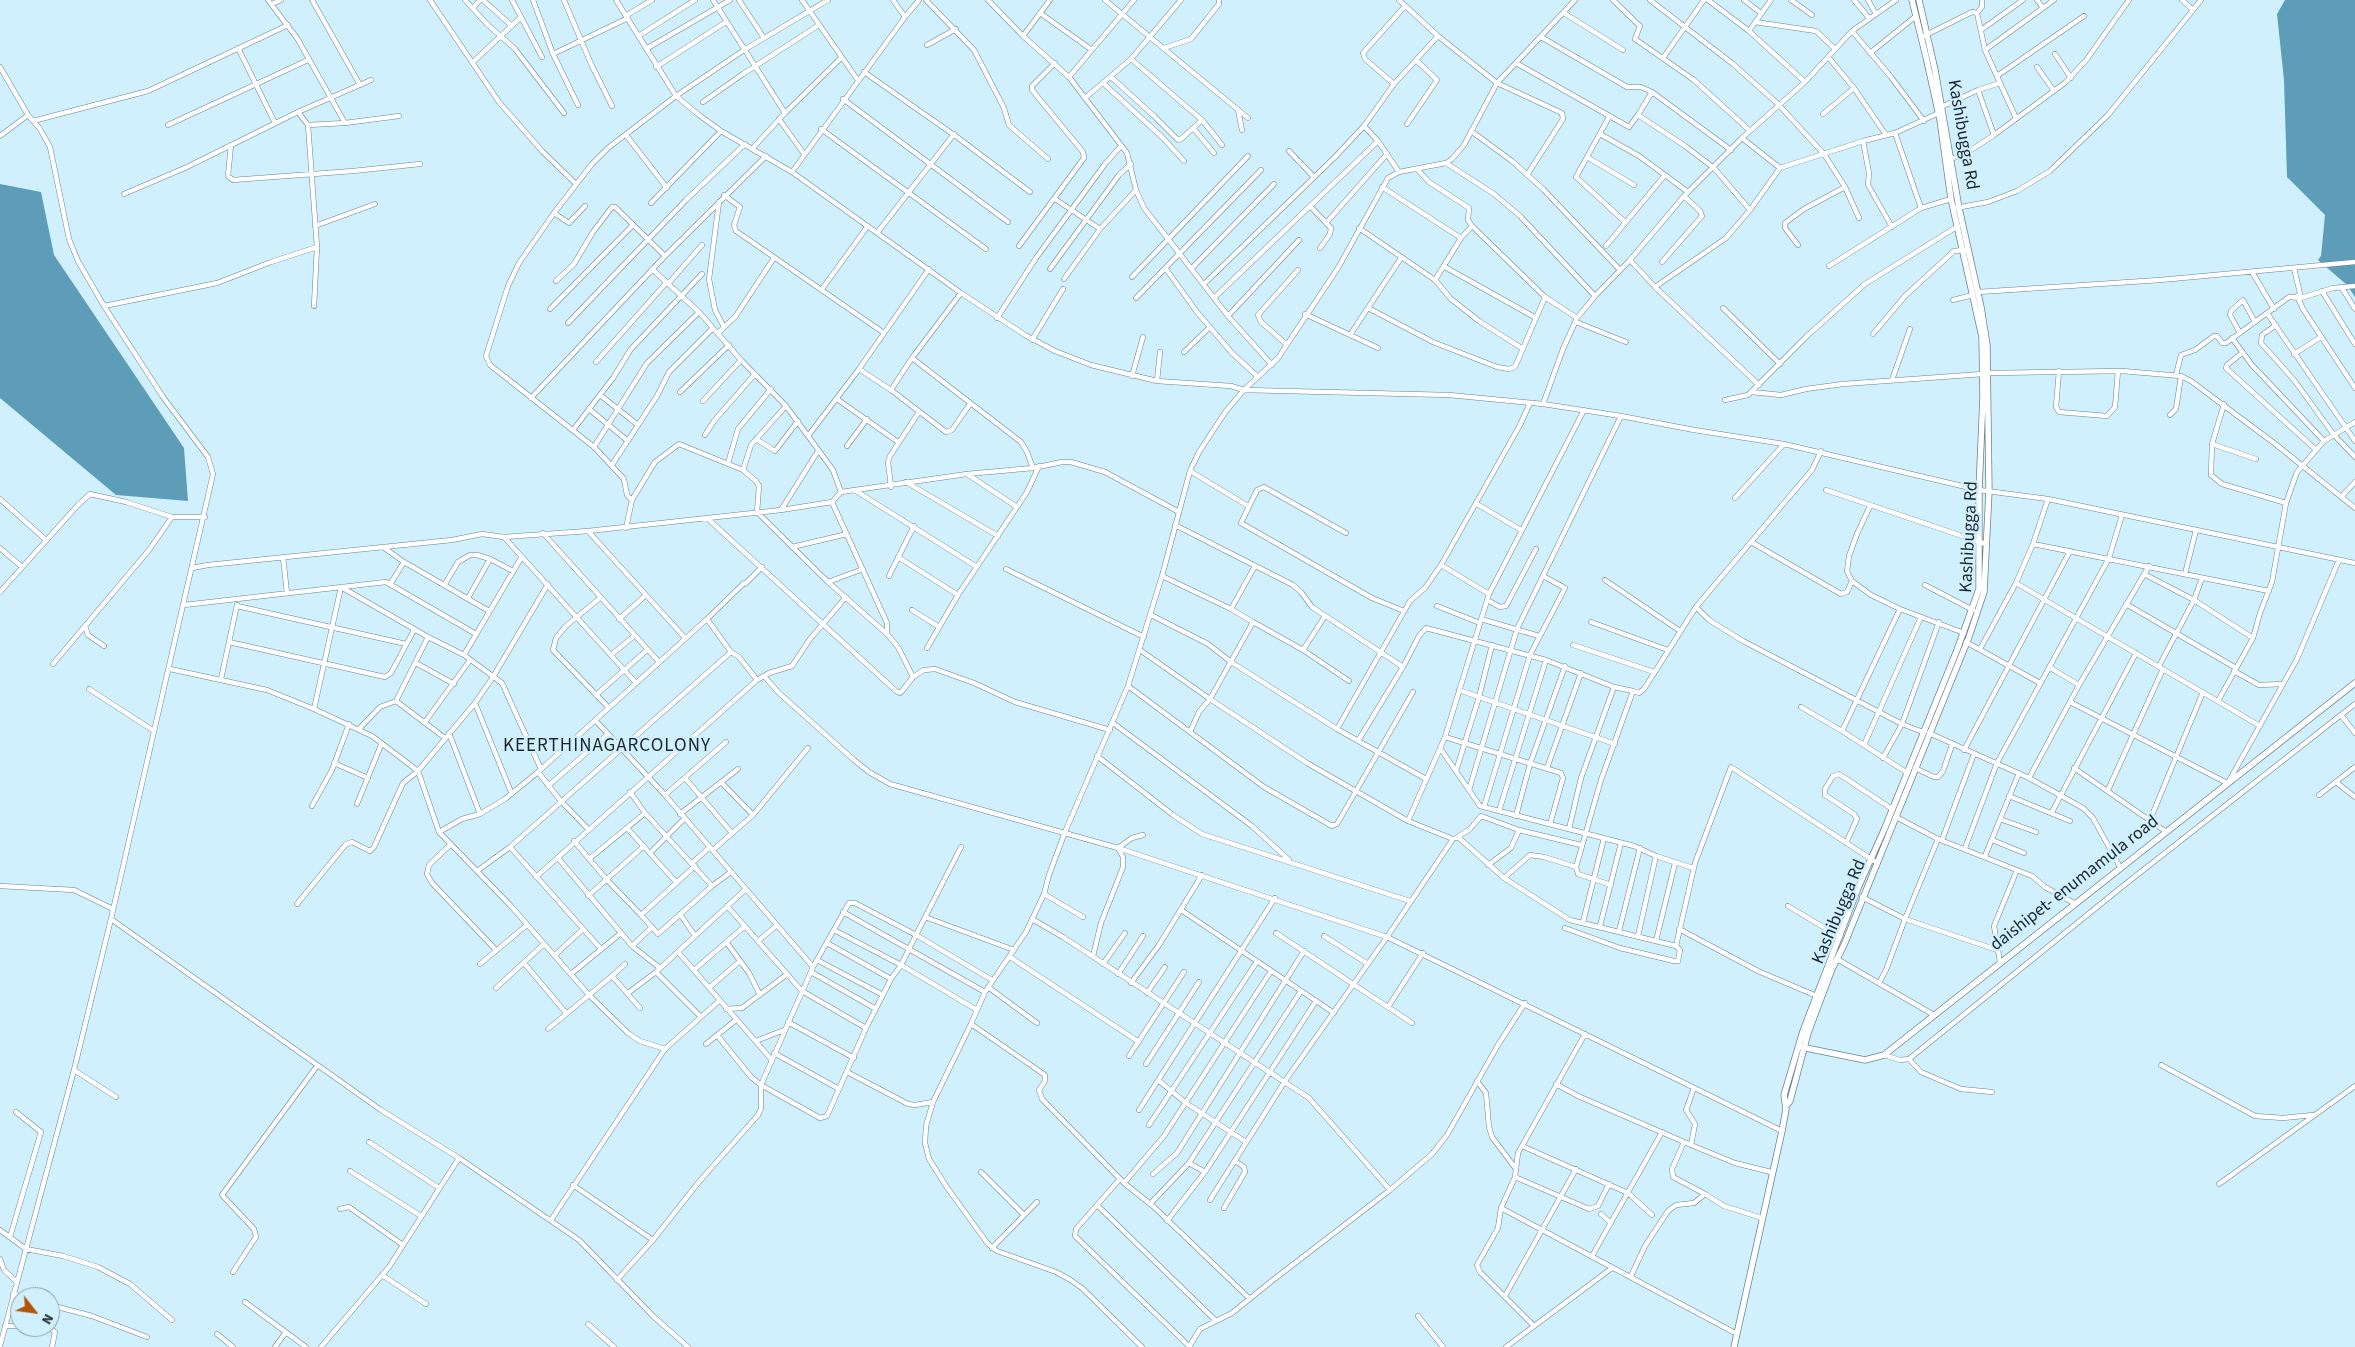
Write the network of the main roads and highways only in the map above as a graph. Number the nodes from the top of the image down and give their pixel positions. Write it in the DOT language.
graph roads {
  1 [pos="1920,1"];
  2 [pos="1912,3"];
  3 [pos="1924,36"];
  4 [pos="1948,160"];
  5 [pos="1956,208"];
  6 [pos="1986,373"];
  7 [pos="1983,543"];
  8 [pos="2355,683"];
  9 [pos="1926,732"];
  10 [pos="1819,997"];
  11 [pos="1801,1047"];
  12 [pos="1734,1347"];
  1 -- 3 [label="main road, Kashibugga Rd"];
  2 -- 3 [label="main road, Kashibugga Rd"];
  3 -- 4 [label="main road, Kashibugga Rd"];
  4 -- 5 [label="main road, Kashibugga Rd"];
  4 -- 5 [label="main road, Kashibugga Rd"];
  5 -- 6 [label="main road, Kashibugga Rd"];
  6 -- 7 [label="main road, Kashibugga Rd"];
  6 -- 7 [label="main road, Kashibugga Rd"];
  7 -- 9 [label="main road, Kashibugga Rd"];
  7 -- 9 [label="main road, Kashibugga Rd"];
  8 -- 11 [label="main road, daishipet- enumamula road"];
  9 -- 10 [label="main road, Kashibugga Rd"];
  9 -- 10 [label="main road, Kashibugga Rd"];
  10 -- 11 [label="main road, Kashibugga Rd"];
  11 -- 12 [label="main road, Kashibugga Rd"];
}
